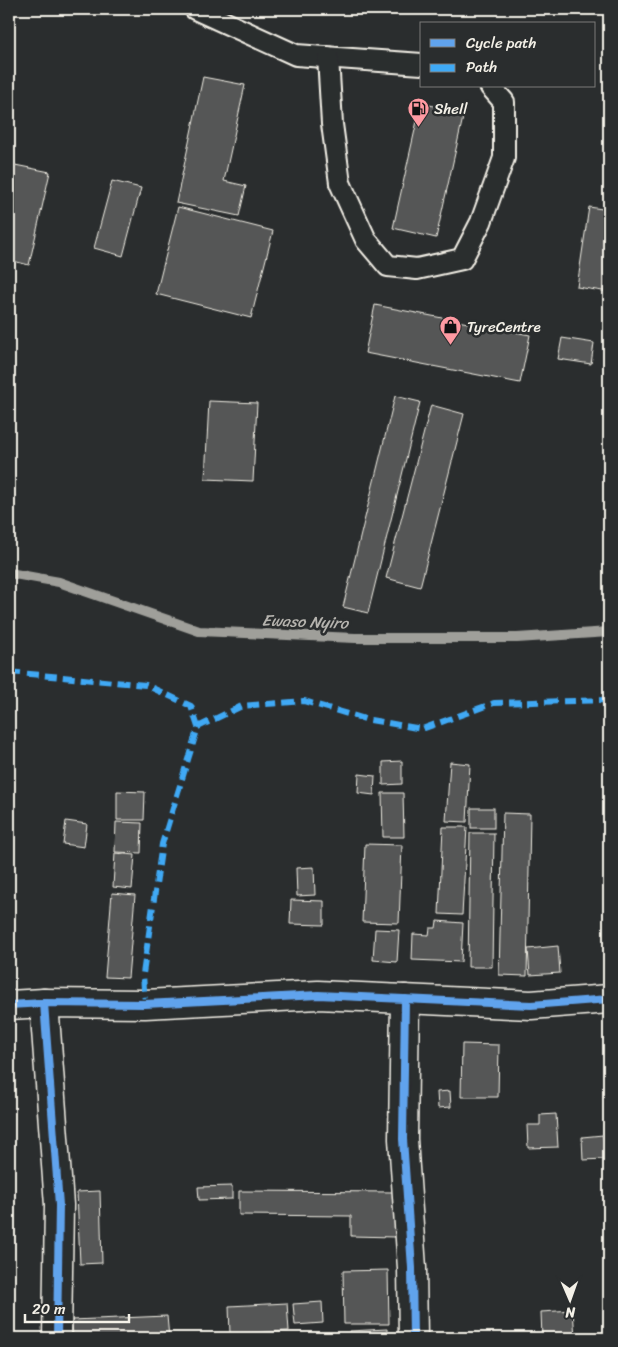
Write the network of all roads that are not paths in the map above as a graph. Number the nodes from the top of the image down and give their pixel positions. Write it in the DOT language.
graph roads {
  1 [pos="195,9"];
  2 [pos="328,57"];
  3 [pos="420,64"];
  4 [pos="492,88"];
  5 [pos="405,999"];
  6 [pos="609,999"];
  7 [pos="44,1003"];
  8 [pos="9,1005"];
  9 [pos="57,1338"];
  10 [pos="413,1338"];
  1 -- 2 [label="lane"];
  2 -- 3 [label="lane"];
  2 -- 4 [label="lane"];
  5 -- 6 [label="street"];
  5 -- 7 [label="street"];
  5 -- 10 [label="street"];
  7 -- 8 [label="street"];
  7 -- 9 [label="street"];
}
